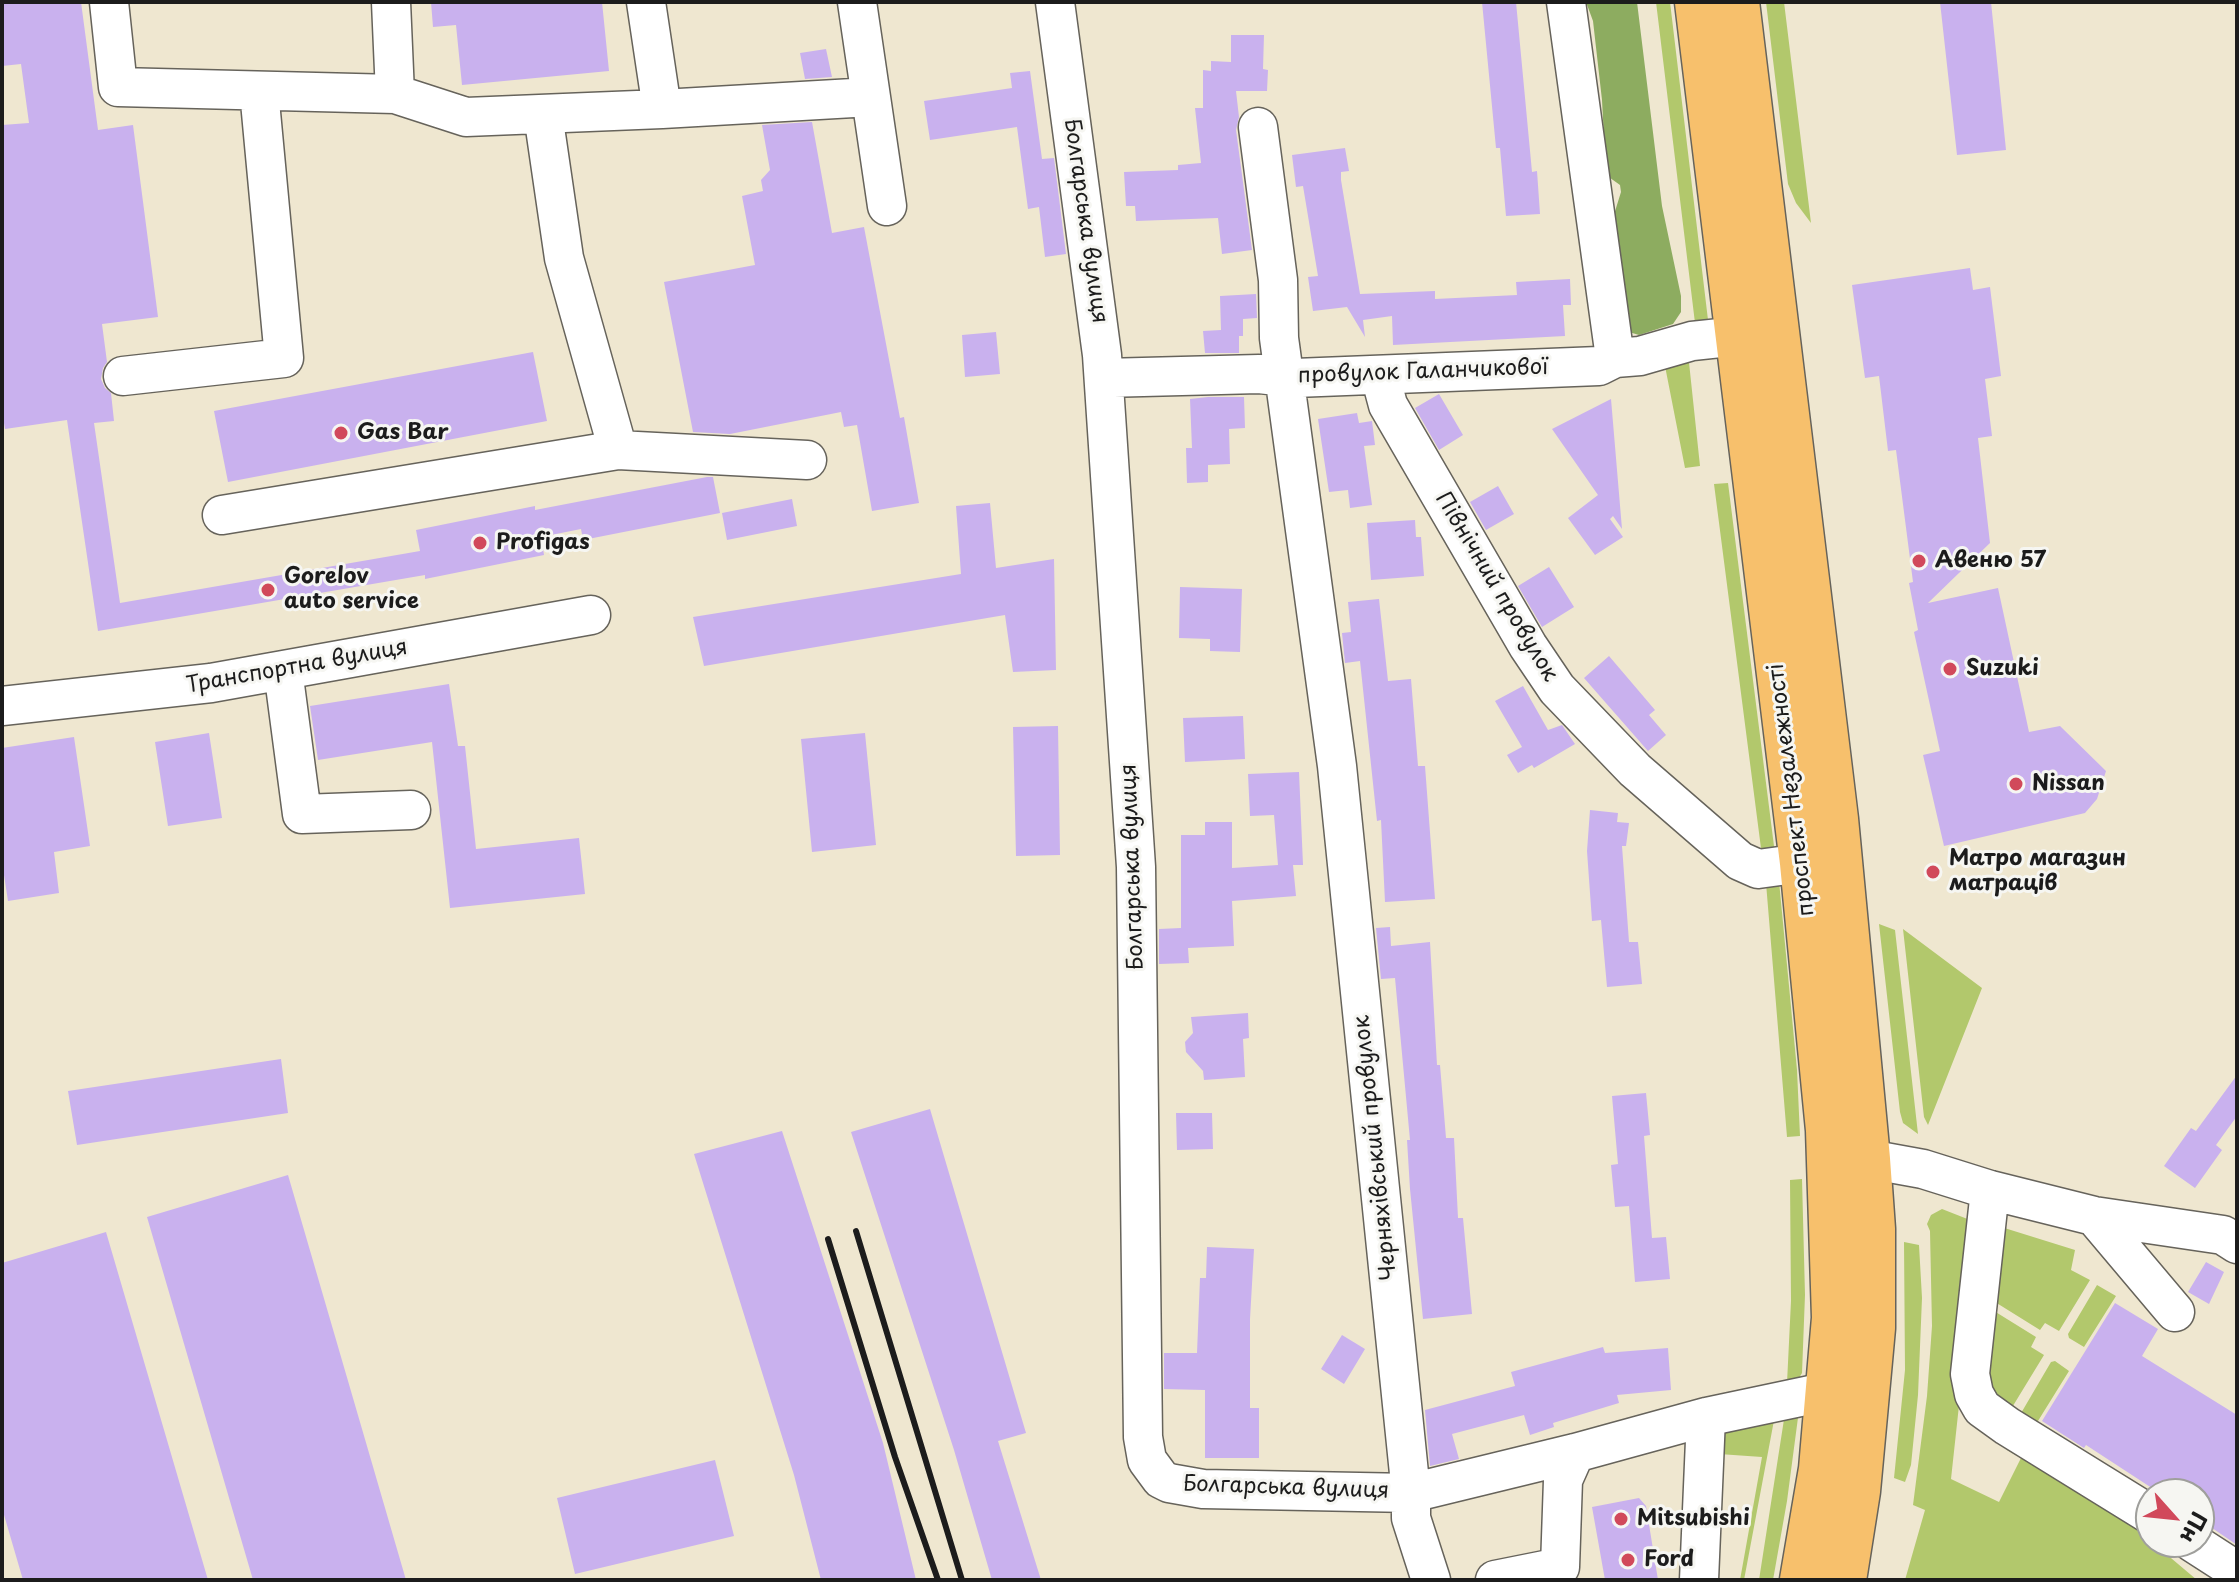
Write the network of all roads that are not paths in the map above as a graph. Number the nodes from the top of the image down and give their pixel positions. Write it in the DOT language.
graph roads {
  1 [pos="109,2"];
  2 [pos="391,2"];
  3 [pos="646,2"];
  4 [pos="857,2"];
  5 [pos="1055,2"];
  6 [pos="1566,2"];
  7 [pos="1697,2"];
  8 [pos="1737,2"];
  9 [pos="259,91"];
  10 [pos="395,94"];
  11 [pos="871,97"];
  12 [pos="662,109"];
  13 [pos="543,114"];
  14 [pos="1258,127"];
  15 [pos="887,206"];
  16 [pos="1739,336"];
  17 [pos="1615,358"];
  18 [pos="1380,375"];
  19 [pos="123,376"];
  20 [pos="1284,377"];
  21 [pos="1104,378"];
  22 [pos="618,450"];
  23 [pos="807,460"];
  24 [pos="222,515"];
  25 [pos="591,615"];
  26 [pos="283,670"];
  27 [pos="2,706"];
  28 [pos="411,810"];
  29 [pos="1802,863"];
  30 [pos="1868,1159"];
  31 [pos="1990,1190"];
  32 [pos="2094,1216"];
  33 [pos="2237,1244"];
  34 [pos="2175,1312"];
  35 [pos="1829,1391"];
  36 [pos="1706,1417"];
  37 [pos="1575,1453"];
  38 [pos="1411,1493"];
  39 [pos="2135,1505"];
  40 [pos="2215,1557"];
  41 [pos="2237,1571"];
  42 [pos="1431,1580"];
  43 [pos="1495,1580"];
  44 [pos="1699,1580"];
  45 [pos="1802,1580"];
  46 [pos="1844,1580"];
  1 -- 9 [label="street"];
  2 -- 10 [label="street"];
  3 -- 12 [label="street"];
  4 -- 11 [label="street"];
  5 -- 21 [label="street, Болгарська вулиця"];
  6 -- 17 [label="street"];
  7 -- 16 [label="main road, проспект Незалежності"];
  8 -- 30 [label="main road, проспект Незалежності"];
  9 -- 10 [label="street"];
  9 -- 19 [label="street"];
  10 -- 13 [label="street"];
  11 -- 12 [label="street"];
  11 -- 15 [label="street"];
  12 -- 13 [label="street"];
  13 -- 22 [label="street"];
  14 -- 20 [label="street, Черняхівський провулок"];
  16 -- 17 [label="street, провулок Галанчикової"];
  16 -- 29 [label="main road, проспект Незалежності"];
  17 -- 18 [label="street, провулок Галанчикової"];
  18 -- 20 [label="street, провулок Галанчикової"];
  18 -- 29 [label="street, Північний провулок"];
  20 -- 21 [label="street, провулок Галанчикової"];
  20 -- 38 [label="street, Черняхівський провулок"];
  21 -- 38 [label="street, Болгарська вулиця"];
  22 -- 23 [label="street"];
  22 -- 24 [label="street"];
  25 -- 26 [label="street, Транспортна вулиця"];
  26 -- 27 [label="street, Транспортна вулиця"];
  26 -- 28 [label="street"];
  29 -- 35 [label="main road, проспект Незалежності"];
  30 -- 31 [label="street"];
  30 -- 46 [label="main road, проспект Незалежності"];
  31 -- 32 [label="street"];
  31 -- 39 [label="street"];
  32 -- 33 [label="street"];
  32 -- 34 [label="street"];
  35 -- 36 [label="street"];
  35 -- 45 [label="main road, проспект Незалежності"];
  36 -- 37 [label="street"];
  36 -- 44 [label="street"];
  37 -- 38 [label="street"];
  37 -- 43 [label="street"];
  38 -- 42 [label="street, Черняхівський провулок"];
  40 -- 41 [label="street"];
}
